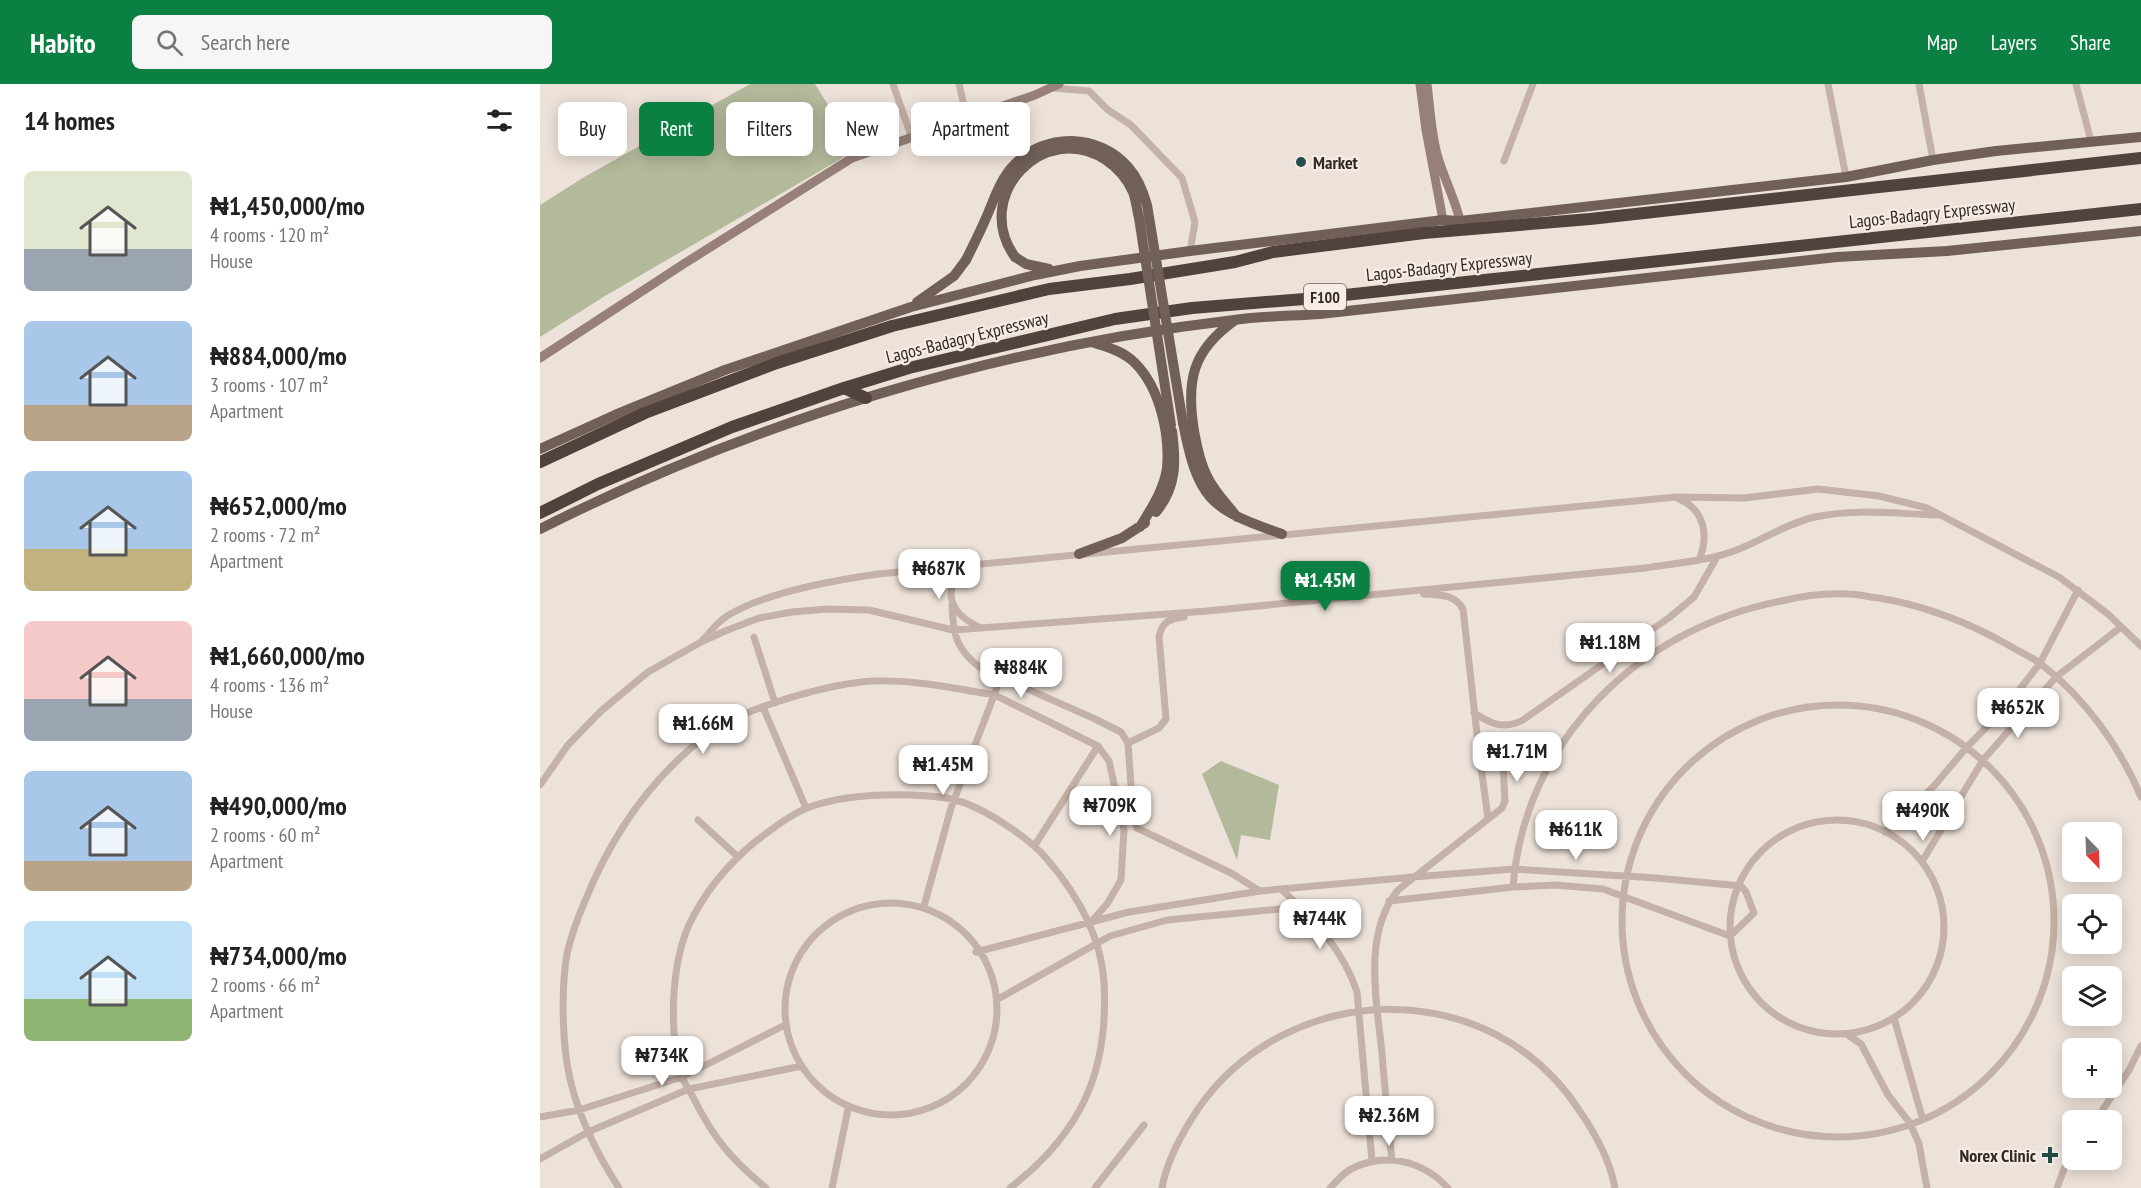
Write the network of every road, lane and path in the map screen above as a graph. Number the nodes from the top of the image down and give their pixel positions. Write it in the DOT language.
graph roads {
  1 [pos="893,84"];
  2 [pos="960,84"];
  3 [pos="1420,84"];
  4 [pos="1427,84"];
  5 [pos="1533,84"];
  6 [pos="1828,84"];
  7 [pos="1919,84"];
  8 [pos="2076,84"];
  9 [pos="1056,86"];
  10 [pos="964,102"];
  11 [pos="1012,102"];
  12 [pos="911,136"];
  13 [pos="2141,137"];
  14 [pos="2091,141"];
  15 [pos="2141,158"];
  16 [pos="1932,160"];
  17 [pos="1504,161"];
  18 [pos="1846,177"];
  19 [pos="2141,209"];
  20 [pos="1443,220"];
  21 [pos="1460,221"];
  22 [pos="2141,231"];
  23 [pos="1190,250"];
  24 [pos="1059,270"];
  25 [pos="911,307"];
  26 [pos="1236,320"];
  27 [pos="1089,342"];
  28 [pos="540,358"];
  29 [pos="844,388"];
  30 [pos="866,398"];
  31 [pos="540,449"];
  32 [pos="540,462"];
  33 [pos="1676,497"];
  34 [pos="540,513"];
  35 [pos="1943,516"];
  36 [pos="1237,517"];
  37 [pos="1140,527"];
  38 [pos="540,530"];
  39 [pos="1282,534"];
  40 [pos="1079,554"];
  41 [pos="1717,556"];
  42 [pos="1699,560"];
  43 [pos="972,565"];
  44 [pos="2078,590"];
  45 [pos="1409,592"];
  46 [pos="952,605"];
  47 [pos="1207,611"];
  48 [pos="980,627"];
  49 [pos="2121,627"];
  50 [pos="953,630"];
  51 [pos="754,637"];
  52 [pos="701,642"];
  53 [pos="2141,646"];
  54 [pos="2040,663"];
  55 [pos="1001,677"];
  56 [pos="2056,677"];
  57 [pos="994,695"];
  58 [pos="775,703"];
  59 [pos="763,707"];
  60 [pos="1474,713"];
  61 [pos="1128,743"];
  62 [pos="1098,746"];
  63 [pos="1966,748"];
  64 [pos="1479,752"];
  65 [pos="1983,760"];
  66 [pos="540,785"];
  67 [pos="2141,797"];
  68 [pos="955,800"];
  69 [pos="806,808"];
  70 [pos="1488,818"];
  71 [pos="698,820"];
  72 [pos="1885,832"];
  73 [pos="1035,845"];
  74 [pos="738,857"];
  75 [pos="1923,860"];
  76 [pos="1514,869"];
  77 [pos="1625,876"];
  78 [pos="1413,877"];
  79 [pos="1738,886"];
  80 [pos="1513,887"];
  81 [pos="1282,890"];
  82 [pos="1260,891"];
  83 [pos="1623,897"];
  84 [pos="1389,901"];
  85 [pos="924,906"];
  86 [pos="1301,907"];
  87 [pos="1089,924"];
  88 [pos="1730,936"];
  89 [pos="1097,945"];
  90 [pos="976,952"];
  91 [pos="998,999"];
  92 [pos="1377,1008"];
  93 [pos="1359,1011"];
  94 [pos="1894,1018"];
  95 [pos="784,1025"];
  96 [pos="1848,1035"];
  97 [pos="2141,1046"];
  98 [pos="802,1066"];
  99 [pos="682,1077"];
  100 [pos="689,1089"];
  101 [pos="848,1109"];
  102 [pos="579,1110"];
  103 [pos="2102,1110"];
  104 [pos="1922,1117"];
  105 [pos="540,1118"];
  106 [pos="1910,1123"];
  107 [pos="1144,1125"];
  108 [pos="588,1132"];
  109 [pos="540,1159"];
  110 [pos="1392,1160"];
  111 [pos="1372,1161"];
  112 [pos="2064,1170"];
  113 [pos="619,1188"];
  114 [pos="766,1188"];
  115 [pos="832,1188"];
  116 [pos="1010,1188"];
  117 [pos="1095,1188"];
  118 [pos="1161,1188"];
  119 [pos="1330,1188"];
  120 [pos="1448,1188"];
  121 [pos="1615,1188"];
  122 [pos="1927,1188"];
  123 [pos="2057,1188"];
  1 -- 12 [label="street"];
  2 -- 10 [label="street"];
  3 -- 20 [label="main road"];
  4 -- 21 [label="main road"];
  5 -- 17 [label="street"];
  6 -- 18 [label="street"];
  7 -- 16 [label="street"];
  8 -- 14 [label="street"];
  9 -- 11 [label="main road"];
  9 -- 23 [label="street"];
  12 -- 28 [label="main road"];
  13 -- 14 [label="main road"];
  14 -- 16 [label="main road"];
  15 -- 32 [label="highway, Lagos-Badagry Expressway"];
  16 -- 18 [label="main road"];
  18 -- 21 [label="main road"];
  19 -- 29 [label="highway, Lagos-Badagry Expressway / F100"];
  20 -- 21 [label="main road"];
  20 -- 23 [label="main road"];
  22 -- 26 [label="main road, Lagos-Badagry Expressway"];
  23 -- 24 [label="main road"];
  24 -- 25 [label="main road"];
  24 -- 37 [label="main road, bridge"];
  25 -- 31 [label="main road"];
  25 -- 36 [label="main road, bridge"];
  26 -- 27 [label="main road, Lagos-Badagry Expressway"];
  26 -- 36 [label="main road"];
  27 -- 30 [label="main road, Lagos-Badagry Expressway"];
  27 -- 37 [label="main road"];
  29 -- 30 [label="highway"];
  29 -- 34 [label="highway, Lagos-Badagry Expressway / F100"];
  30 -- 38 [label="main road, Lagos-Badagry Expressway"];
  33 -- 35 [label="street"];
  33 -- 39 [label="street"];
  33 -- 42 [label="street"];
  35 -- 41 [label="street"];
  35 -- 44 [label="street"];
  36 -- 39 [label="main road"];
  37 -- 40 [label="main road"];
  39 -- 40 [label="street"];
  40 -- 43 [label="street"];
  41 -- 42 [label="street"];
  41 -- 60 [label="street"];
  42 -- 45 [label="street"];
  43 -- 46 [label="street"];
  43 -- 52 [label="street"];
  44 -- 49 [label="street"];
  44 -- 54 [label="street"];
  45 -- 47 [label="street"];
  45 -- 60 [label="street"];
  46 -- 48 [label="street"];
  46 -- 50 [label="street"];
  47 -- 48 [label="street"];
  47 -- 61 [label="street"];
  48 -- 50 [label="street"];
  49 -- 53 [label="street"];
  49 -- 56 [label="street"];
  50 -- 52 [label="street"];
  50 -- 55 [label="street"];
  51 -- 58 [label="street"];
  52 -- 66 [label="street"];
  54 -- 56 [label="street"];
  54 -- 63 [label="street"];
  54 -- 76 [label="street"];
  55 -- 57 [label="street"];
  55 -- 61 [label="street"];
  56 -- 65 [label="street"];
  56 -- 67 [label="street"];
  57 -- 58 [label="street"];
  57 -- 62 [label="street"];
  57 -- 68 [label="street"];
  58 -- 59 [label="street"];
  59 -- 69 [label="street"];
  59 -- 102 [label="street"];
  60 -- 64 [label="street"];
  61 -- 82 [label="street"];
  62 -- 73 [label="street"];
  62 -- 87 [label="street"];
  63 -- 65 [label="street"];
  63 -- 72 [label="street"];
  63 -- 77 [label="street"];
  64 -- 70 [label="street"];
  64 -- 70 [label="street"];
  65 -- 75 [label="street"];
  65 -- 104 [label="street"];
  68 -- 69 [label="street"];
  68 -- 73 [label="street"];
  68 -- 85 [label="street"];
  69 -- 74 [label="street"];
  70 -- 78 [label="street"];
  71 -- 74 [label="street"];
  72 -- 75 [label="street"];
  72 -- 79 [label="street"];
  73 -- 87 [label="street"];
  74 -- 99 [label="street"];
  75 -- 94 [label="street"];
  76 -- 77 [label="street"];
  76 -- 78 [label="street"];
  76 -- 80 [label="street"];
  77 -- 79 [label="street"];
  77 -- 83 [label="street"];
  78 -- 81 [label="street"];
  78 -- 84 [label="street"];
  79 -- 88 [label="street"];
  79 -- 88 [label="street"];
  80 -- 83 [label="street"];
  80 -- 84 [label="street"];
  81 -- 82 [label="street"];
  81 -- 86 [label="street"];
  82 -- 87 [label="street"];
  83 -- 88 [label="street"];
  83 -- 106 [label="street"];
  84 -- 92 [label="street"];
  85 -- 90 [label="street"];
  85 -- 95 [label="street"];
  86 -- 89 [label="street"];
  86 -- 93 [label="street"];
  87 -- 89 [label="street"];
  87 -- 90 [label="street"];
  88 -- 96 [label="street"];
  89 -- 91 [label="street"];
  89 -- 116 [label="street"];
  90 -- 91 [label="street"];
  91 -- 101 [label="street"];
  92 -- 93 [label="street"];
  92 -- 110 [label="street"];
  92 -- 121 [label="street"];
  93 -- 111 [label="street"];
  93 -- 118 [label="street"];
  94 -- 96 [label="street"];
  94 -- 104 [label="street"];
  95 -- 98 [label="street"];
  95 -- 99 [label="street"];
  96 -- 106 [label="street"];
  97 -- 103 [label="street"];
  98 -- 100 [label="street"];
  98 -- 101 [label="street"];
  99 -- 100 [label="street"];
  99 -- 102 [label="street"];
  100 -- 108 [label="street"];
  100 -- 114 [label="street"];
  101 -- 115 [label="street"];
  102 -- 105 [label="street"];
  102 -- 108 [label="street"];
  104 -- 106 [label="street"];
  106 -- 122 [label="street"];
  107 -- 117 [label="street"];
  108 -- 109 [label="street"];
  108 -- 113 [label="street"];
  110 -- 111 [label="street"];
  110 -- 120 [label="street"];
  111 -- 119 [label="street"];
  112 -- 123 [label="street"];
}
